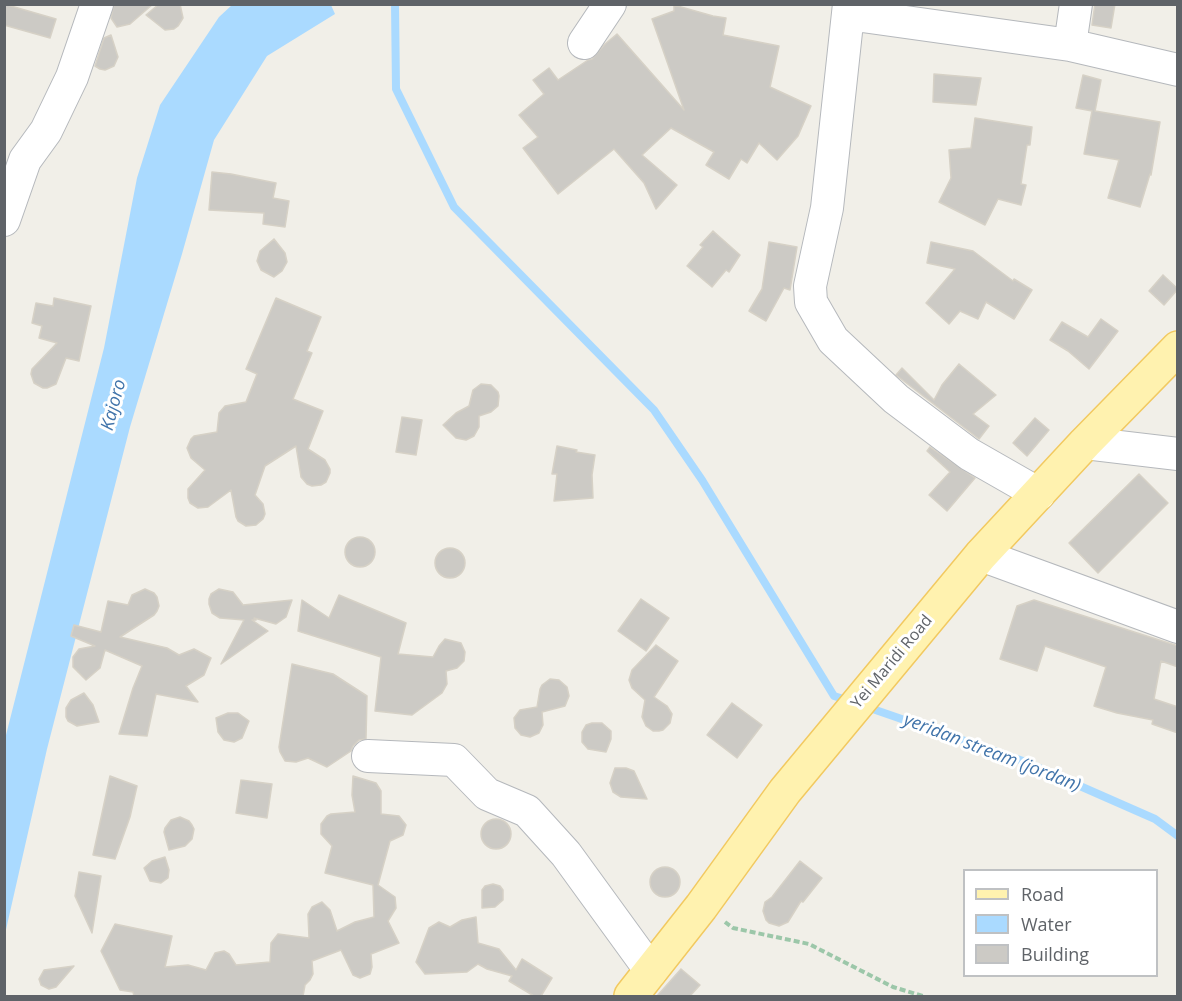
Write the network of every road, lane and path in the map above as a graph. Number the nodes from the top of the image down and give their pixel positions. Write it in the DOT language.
graph roads {
  1 [pos="97,4"];
  2 [pos="610,4"];
  3 [pos="1076,4"];
  4 [pos="849,9"];
  5 [pos="584,43"];
  6 [pos="1070,45"];
  7 [pos="1178,70"];
  8 [pos="4,220"];
  9 [pos="1178,348"];
  10 [pos="1085,443"];
  11 [pos="1178,454"];
  12 [pos="1039,494"];
  13 [pos="981,555"];
  14 [pos="1178,627"];
  15 [pos="368,756"];
  16 [pos="701,907"];
  17 [pos="641,984"];
  18 [pos="923,996"];
  1 -- 8 [label="street"];
  2 -- 5 [label="street"];
  3 -- 6 [label="street"];
  4 -- 6 [label="street"];
  4 -- 12 [label="street"];
  6 -- 7 [label="street"];
  9 -- 10 [label="main road, Yei Maridi Road"];
  10 -- 11 [label="street"];
  10 -- 12 [label="main road, Yei Maridi Road"];
  12 -- 13 [label="main road, Yei Maridi Road"];
  13 -- 14 [label="street"];
  13 -- 16 [label="main road, Yei Maridi Road"];
  15 -- 17 [label="street"];
  16 -- 17 [label="main road, Yei Maridi Road"];
  16 -- 18 [label="path"];
}
